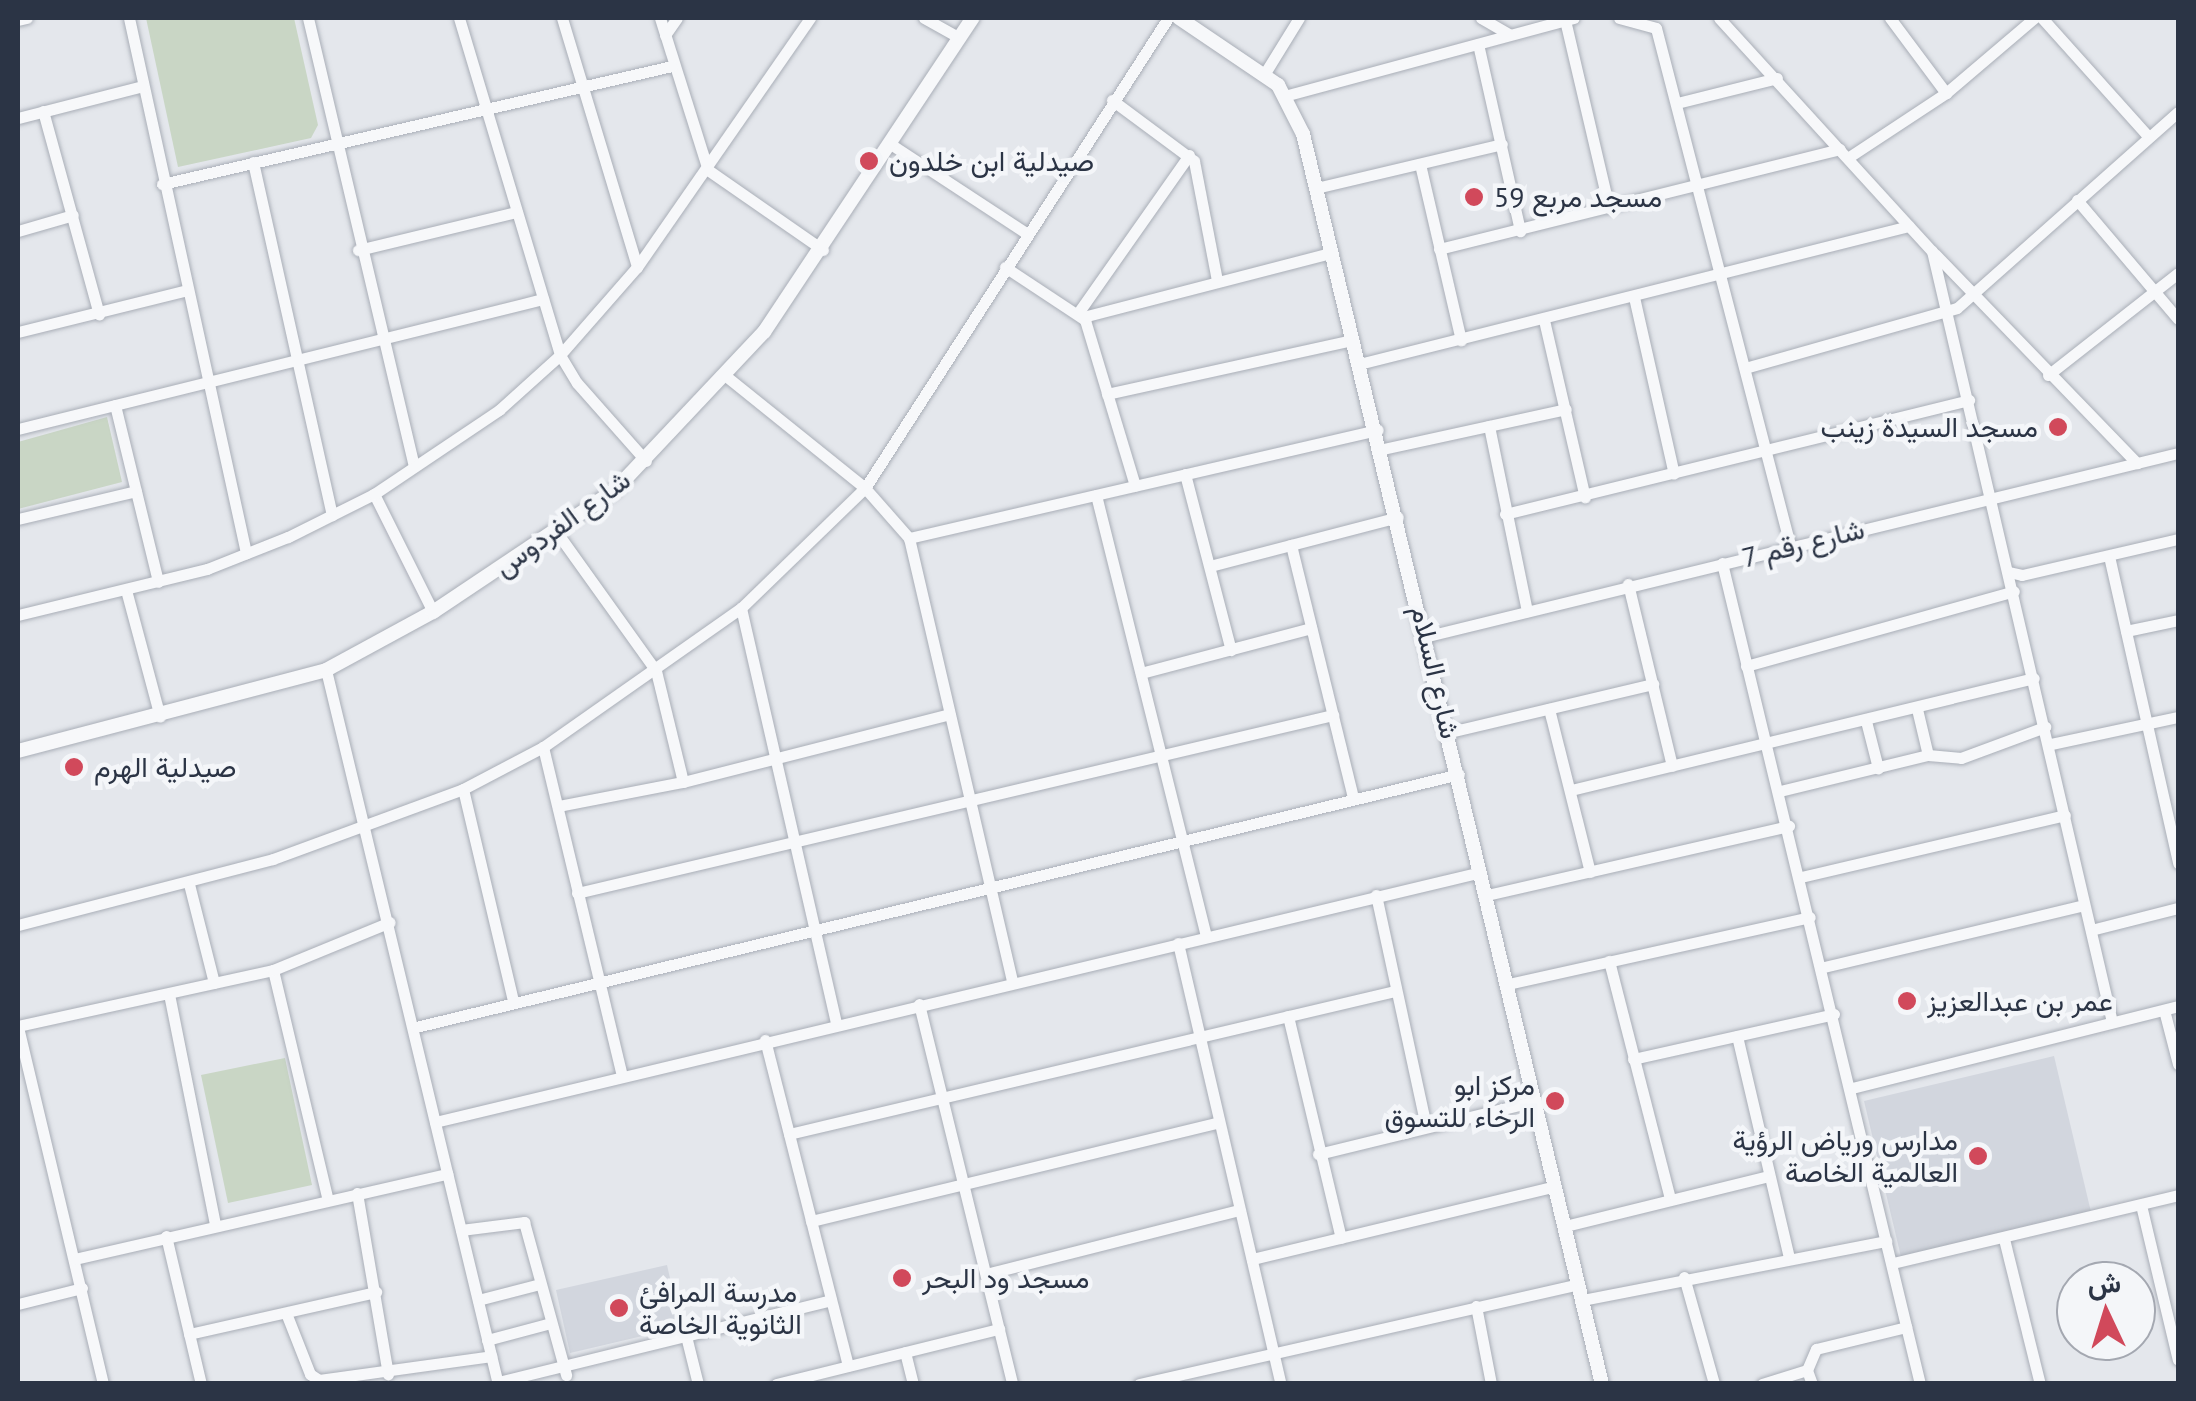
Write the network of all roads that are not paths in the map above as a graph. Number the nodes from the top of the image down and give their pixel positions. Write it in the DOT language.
graph roads {
  1 [pos="28,18"];
  2 [pos="129,18"];
  3 [pos="308,18"];
  4 [pos="459,18"];
  5 [pos="562,18"];
  6 [pos="660,18"];
  7 [pos="677,18"];
  8 [pos="810,18"];
  9 [pos="924,18"];
  10 [pos="973,18"];
  11 [pos="1168,18"];
  12 [pos="1178,18"];
  13 [pos="1299,18"];
  14 [pos="1481,18"];
  15 [pos="1569,18"];
  16 [pos="1619,18"];
  17 [pos="1719,18"];
  18 [pos="1890,18"];
  19 [pos="2034,18"];
  20 [pos="2042,18"];
  21 [pos="18,20"];
  22 [pos="1509,34"];
  23 [pos="665,35"];
  24 [pos="960,38"];
  25 [pos="1478,44"];
  26 [pos="672,66"];
  27 [pos="1264,74"];
  28 [pos="1776,78"];
  29 [pos="142,86"];
  30 [pos="583,90"];
  31 [pos="1946,93"];
  32 [pos="1288,96"];
  33 [pos="1112,100"];
  34 [pos="1678,103"];
  35 [pos="43,111"];
  36 [pos="2178,112"];
  37 [pos="488,114"];
  38 [pos="18,118"];
  39 [pos="2148,136"];
  40 [pos="333,144"];
  41 [pos="1502,144"];
  42 [pos="892,145"];
  43 [pos="1845,153"];
  44 [pos="1189,155"];
  45 [pos="253,162"];
  46 [pos="1420,164"];
  47 [pos="708,170"];
  48 [pos="162,184"];
  49 [pos="1316,188"];
  50 [pos="1698,188"];
  51 [pos="2077,200"];
  52 [pos="1609,208"];
  53 [pos="516,212"];
  54 [pos="73,215"];
  55 [pos="1910,226"];
  56 [pos="18,231"];
  57 [pos="1520,231"];
  58 [pos="1026,233"];
  59 [pos="1439,249"];
  60 [pos="358,250"];
  61 [pos="823,250"];
  62 [pos="1932,251"];
  63 [pos="1331,253"];
  64 [pos="1005,266"];
  65 [pos="637,267"];
  66 [pos="2178,273"];
  67 [pos="1722,278"];
  68 [pos="1217,280"];
  69 [pos="184,291"];
  70 [pos="2153,291"];
  71 [pos="1972,296"];
  72 [pos="1634,298"];
  73 [pos="542,299"];
  74 [pos="98,314"];
  75 [pos="1947,314"];
  76 [pos="1080,315"];
  77 [pos="1544,320"];
  78 [pos="2178,320"];
  79 [pos="18,332"];
  80 [pos="381,340"];
  81 [pos="1353,340"];
  82 [pos="1460,340"];
  83 [pos="560,355"];
  84 [pos="297,360"];
  85 [pos="1359,364"];
  86 [pos="1745,368"];
  87 [pos="2048,375"];
  88 [pos="727,377"];
  89 [pos="204,382"];
  90 [pos="1107,394"];
  91 [pos="1969,400"];
  92 [pos="115,405"];
  93 [pos="1566,409"];
  94 [pos="1489,426"];
  95 [pos="18,429"];
  96 [pos="1378,430"];
  97 [pos="1383,449"];
  98 [pos="2178,453"];
  99 [pos="1769,454"];
  100 [pos="646,461"];
  101 [pos="2138,463"];
  102 [pos="414,467"];
  103 [pos="1185,474"];
  104 [pos="1674,474"];
  105 [pos="1136,486"];
  106 [pos="864,488"];
  107 [pos="136,491"];
  108 [pos="374,494"];
  109 [pos="1096,494"];
  110 [pos="1585,496"];
  111 [pos="1992,496"];
  112 [pos="1505,514"];
  113 [pos="332,515"];
  114 [pos="1398,517"];
  115 [pos="18,519"];
  116 [pos="558,534"];
  117 [pos="909,538"];
  118 [pos="2178,539"];
  119 [pos="1291,545"];
  120 [pos="1790,545"];
  121 [pos="246,554"];
  122 [pos="2109,556"];
  123 [pos="1722,563"];
  124 [pos="1210,566"];
  125 [pos="2009,572"];
  126 [pos="158,582"];
  127 [pos="1628,584"];
  128 [pos="126,590"];
  129 [pos="2014,590"];
  130 [pos="741,608"];
  131 [pos="1527,611"];
  132 [pos="432,612"];
  133 [pos="18,615"];
  134 [pos="2178,620"];
  135 [pos="1311,628"];
  136 [pos="2126,631"];
  137 [pos="1428,636"];
  138 [pos="1231,650"];
  139 [pos="1746,666"];
  140 [pos="326,670"];
  141 [pos="656,671"];
  142 [pos="1141,673"];
  143 [pos="2034,678"];
  144 [pos="1653,684"];
  145 [pos="1549,708"];
  146 [pos="1917,709"];
  147 [pos="948,714"];
  148 [pos="1333,715"];
  149 [pos="2178,717"];
  150 [pos="160,718"];
  151 [pos="1866,721"];
  152 [pos="2150,723"];
  153 [pos="2045,727"];
  154 [pos="1450,732"];
  155 [pos="1768,744"];
  156 [pos="2051,744"];
  157 [pos="542,747"];
  158 [pos="18,751"];
  159 [pos="1162,755"];
  160 [pos="1928,756"];
  161 [pos="773,760"];
  162 [pos="1672,766"];
  163 [pos="1878,768"];
  164 [pos="1459,774"];
  165 [pos="683,782"];
  166 [pos="462,790"];
  167 [pos="1571,790"];
  168 [pos="1780,791"];
  169 [pos="1353,798"];
  170 [pos="968,800"];
  171 [pos="558,806"];
  172 [pos="2065,815"];
  173 [pos="2174,815"];
  174 [pos="1788,826"];
  175 [pos="366,828"];
  176 [pos="1184,840"];
  177 [pos="792,842"];
  178 [pos="2178,863"];
  179 [pos="1480,872"];
  180 [pos="1590,872"];
  181 [pos="1801,877"];
  182 [pos="189,884"];
  183 [pos="987,884"];
  184 [pos="578,893"];
  185 [pos="1376,895"];
  186 [pos="1487,895"];
  187 [pos="2084,905"];
  188 [pos="2178,908"];
  189 [pos="1810,916"];
  190 [pos="390,922"];
  191 [pos="18,926"];
  192 [pos="2091,930"];
  193 [pos="814,932"];
  194 [pos="1206,935"];
  195 [pos="1178,944"];
  196 [pos="1608,961"];
  197 [pos="1824,968"];
  198 [pos="273,970"];
  199 [pos="1012,981"];
  200 [pos="599,983"];
  201 [pos="214,984"];
  202 [pos="1508,984"];
  203 [pos="1395,992"];
  204 [pos="169,994"];
  205 [pos="513,1000"];
  206 [pos="919,1004"];
  207 [pos="2178,1006"];
  208 [pos="2164,1010"];
  209 [pos="1834,1014"];
  210 [pos="1288,1016"];
  211 [pos="2112,1022"];
  212 [pos="836,1023"];
  213 [pos="18,1026"];
  214 [pos="416,1027"];
  215 [pos="1197,1036"];
  216 [pos="1736,1036"];
  217 [pos="765,1040"];
  218 [pos="21,1053"];
  219 [pos="1633,1058"];
  220 [pos="2178,1064"];
  221 [pos="622,1076"];
  222 [pos="1852,1088"];
  223 [pos="943,1096"];
  224 [pos="1536,1102"];
  225 [pos="435,1122"];
  226 [pos="1217,1123"];
  227 [pos="1426,1127"];
  228 [pos="789,1134"];
  229 [pos="1318,1154"];
  230 [pos="448,1174"];
  231 [pos="1769,1176"];
  232 [pos="966,1186"];
  233 [pos="1555,1186"];
  234 [pos="357,1194"];
  235 [pos="2178,1195"];
  236 [pos="1670,1199"];
  237 [pos="328,1200"];
  238 [pos="2141,1206"];
  239 [pos="1239,1210"];
  240 [pos="811,1221"];
  241 [pos="215,1225"];
  242 [pos="1565,1226"];
  243 [pos="461,1230"];
  244 [pos="166,1236"];
  245 [pos="1341,1238"];
  246 [pos="2004,1239"];
  247 [pos="1886,1242"];
  248 [pos="1790,1257"];
  249 [pos="75,1259"];
  250 [pos="1252,1259"];
  251 [pos="1893,1263"];
  252 [pos="986,1274"];
  253 [pos="1684,1277"];
  254 [pos="540,1284"];
  255 [pos="1578,1284"];
  256 [pos="82,1288"];
  257 [pos="376,1292"];
  258 [pos="2178,1292"];
  259 [pos="2162,1295"];
  260 [pos="478,1300"];
  261 [pos="831,1300"];
  262 [pos="1582,1300"];
  263 [pos="18,1304"];
  264 [pos="1476,1306"];
  265 [pos="286,1312"];
  266 [pos="551,1323"];
  267 [pos="1906,1327"];
  268 [pos="999,1330"];
  269 [pos="189,1334"];
  270 [pos="686,1336"];
  271 [pos="488,1340"];
  272 [pos="905,1352"];
  273 [pos="1274,1352"];
  274 [pos="491,1356"];
  275 [pos="2178,1360"];
  276 [pos="848,1366"];
  277 [pos="565,1370"];
  278 [pos="388,1374"];
  279 [pos="1810,1377"];
  280 [pos="498,1383"];
  281 [pos="1141,1383"];
  282 [pos="103,1384"];
  283 [pos="201,1384"];
  284 [pos="698,1384"];
  285 [pos="776,1384"];
  286 [pos="913,1384"];
  287 [pos="1012,1384"];
  288 [pos="1281,1384"];
  289 [pos="1490,1384"];
  290 [pos="1602,1384"];
  291 [pos="1714,1384"];
  292 [pos="1762,1384"];
  293 [pos="1920,1384"];
  294 [pos="2040,1384"];
  1 -- 21 [label="street"];
  2 -- 29 [label="street"];
  3 -- 40 [label="street"];
  4 -- 37 [label="street"];
  5 -- 30 [label="street"];
  6 -- 23 [label="street"];
  7 -- 23 [label="street"];
  8 -- 47 [label="street"];
  9 -- 24 [label="street"];
  10 -- 24 [label="street, شارع الفردوس"];
  11 -- 33 [label="street"];
  12 -- 27 [label="street"];
  13 -- 27 [label="street"];
  14 -- 22 [label="street"];
  15 -- 22 [label="street"];
  15 -- 52 [label="street"];
  16 -- 34 [label="street"];
  17 -- 28 [label="street"];
  18 -- 31 [label="street"];
  19 -- 31 [label="street"];
  20 -- 39 [label="street"];
  22 -- 25 [label="street"];
  23 -- 26 [label="street"];
  24 -- 42 [label="street, شارع الفردوس"];
  25 -- 32 [label="street"];
  25 -- 41 [label="street"];
  26 -- 30 [label="street"];
  26 -- 47 [label="street"];
  27 -- 32 [label="street"];
  28 -- 34 [label="street"];
  28 -- 43 [label="street"];
  29 -- 35 [label="street"];
  29 -- 48 [label="street"];
  30 -- 37 [label="street"];
  30 -- 65 [label="street"];
  31 -- 43 [label="street"];
  32 -- 49 [label="street, شارع السلام"];
  33 -- 44 [label="street"];
  33 -- 58 [label="street"];
  34 -- 50 [label="street"];
  35 -- 38 [label="street"];
  35 -- 54 [label="street"];
  36 -- 39 [label="street"];
  37 -- 40 [label="street"];
  37 -- 53 [label="street"];
  39 -- 51 [label="street"];
  40 -- 45 [label="street"];
  40 -- 60 [label="street"];
  41 -- 46 [label="street"];
  41 -- 57 [label="street"];
  42 -- 58 [label="street"];
  42 -- 61 [label="street, شارع الفردوس"];
  43 -- 50 [label="street"];
  43 -- 55 [label="street"];
  44 -- 68 [label="street"];
  44 -- 76 [label="street"];
  45 -- 48 [label="street"];
  45 -- 84 [label="street"];
  46 -- 49 [label="street"];
  46 -- 59 [label="street"];
  47 -- 61 [label="street"];
  47 -- 65 [label="street"];
  48 -- 69 [label="street"];
  49 -- 63 [label="street, شارع السلام"];
  50 -- 52 [label="street"];
  50 -- 67 [label="street"];
  51 -- 70 [label="street"];
  51 -- 71 [label="street"];
  52 -- 57 [label="street"];
  53 -- 60 [label="street"];
  53 -- 73 [label="street"];
  54 -- 56 [label="street"];
  54 -- 74 [label="street"];
  55 -- 62 [label="street"];
  55 -- 67 [label="street"];
  57 -- 59 [label="street"];
  58 -- 64 [label="street"];
  59 -- 82 [label="street"];
  60 -- 80 [label="street"];
  61 -- 88 [label="street, شارع الفردوس"];
  62 -- 71 [label="street"];
  62 -- 75 [label="street"];
  63 -- 68 [label="street"];
  63 -- 81 [label="street, شارع السلام"];
  64 -- 76 [label="street"];
  64 -- 106 [label="street"];
  65 -- 83 [label="street"];
  66 -- 70 [label="street"];
  67 -- 72 [label="street"];
  67 -- 86 [label="street"];
  68 -- 76 [label="street"];
  69 -- 74 [label="street"];
  69 -- 89 [label="street"];
  70 -- 78 [label="street"];
  70 -- 87 [label="street"];
  71 -- 75 [label="street"];
  71 -- 87 [label="street"];
  72 -- 77 [label="street"];
  72 -- 104 [label="street"];
  73 -- 80 [label="street"];
  73 -- 83 [label="street"];
  74 -- 79 [label="street"];
  75 -- 86 [label="street"];
  75 -- 91 [label="street"];
  76 -- 90 [label="street"];
  77 -- 82 [label="street"];
  77 -- 93 [label="street"];
  80 -- 84 [label="street"];
  80 -- 102 [label="street"];
  81 -- 85 [label="street, شارع السلام"];
  81 -- 90 [label="street"];
  82 -- 85 [label="street"];
  83 -- 100 [label="street"];
  83 -- 102 [label="street"];
  84 -- 89 [label="street"];
  84 -- 113 [label="street"];
  85 -- 96 [label="street, شارع السلام"];
  86 -- 99 [label="street"];
  87 -- 101 [label="street"];
  88 -- 100 [label="street, شارع الفردوس"];
  88 -- 106 [label="street"];
  89 -- 92 [label="street"];
  89 -- 121 [label="street"];
  90 -- 105 [label="street"];
  91 -- 99 [label="street"];
  91 -- 111 [label="street"];
  92 -- 95 [label="street"];
  92 -- 107 [label="street"];
  93 -- 94 [label="street"];
  93 -- 110 [label="street"];
  94 -- 97 [label="street"];
  94 -- 112 [label="street"];
  96 -- 97 [label="street, شارع السلام"];
  96 -- 103 [label="street"];
  97 -- 114 [label="street, شارع السلام"];
  98 -- 101 [label="street, شارع رقم 7"];
  99 -- 104 [label="street"];
  99 -- 120 [label="street"];
  100 -- 116 [label="street, شارع الفردوس"];
  101 -- 111 [label="street, شارع رقم 7"];
  102 -- 108 [label="street"];
  103 -- 105 [label="street"];
  103 -- 124 [label="street"];
  104 -- 110 [label="street"];
  105 -- 109 [label="street"];
  106 -- 117 [label="street"];
  106 -- 130 [label="street"];
  107 -- 115 [label="street"];
  107 -- 126 [label="street"];
  108 -- 113 [label="street"];
  108 -- 132 [label="street"];
  109 -- 117 [label="street"];
  109 -- 142 [label="street"];
  110 -- 112 [label="street"];
  111 -- 120 [label="street, شارع رقم 7"];
  111 -- 125 [label="street"];
  112 -- 131 [label="street"];
  113 -- 121 [label="street"];
  114 -- 119 [label="street"];
  114 -- 137 [label="street, شارع السلام"];
  116 -- 132 [label="street, شارع الفردوس"];
  116 -- 141 [label="street"];
  117 -- 147 [label="street"];
  118 -- 122 [label="street"];
  119 -- 124 [label="street"];
  119 -- 135 [label="street"];
  120 -- 123 [label="street, شارع رقم 7"];
  121 -- 126 [label="street"];
  122 -- 125 [label="street"];
  122 -- 136 [label="street"];
  123 -- 127 [label="street, شارع رقم 7"];
  123 -- 139 [label="street"];
  124 -- 138 [label="street"];
  125 -- 129 [label="street"];
  126 -- 128 [label="street"];
  127 -- 131 [label="street, شارع رقم 7"];
  127 -- 144 [label="street"];
  128 -- 133 [label="street"];
  128 -- 150 [label="street"];
  129 -- 139 [label="street"];
  129 -- 143 [label="street"];
  130 -- 141 [label="street"];
  130 -- 161 [label="street"];
  131 -- 137 [label="street, شارع رقم 7"];
  132 -- 140 [label="street, شارع الفردوس"];
  134 -- 136 [label="street"];
  135 -- 138 [label="street"];
  135 -- 148 [label="street"];
  136 -- 152 [label="street"];
  137 -- 154 [label="street, شارع السلام"];
  138 -- 142 [label="street"];
  139 -- 155 [label="street"];
  140 -- 150 [label="street, شارع الفردوس"];
  140 -- 175 [label="street"];
  141 -- 157 [label="street"];
  141 -- 165 [label="street"];
  142 -- 159 [label="street"];
  143 -- 146 [label="street"];
  143 -- 153 [label="street"];
  144 -- 145 [label="street"];
  144 -- 162 [label="street"];
  145 -- 154 [label="street"];
  145 -- 167 [label="street"];
  146 -- 151 [label="street"];
  146 -- 160 [label="street"];
  147 -- 161 [label="street"];
  147 -- 170 [label="street"];
  148 -- 159 [label="street"];
  148 -- 169 [label="street"];
  149 -- 152 [label="street"];
  150 -- 158 [label="street, شارع الفردوس"];
  151 -- 155 [label="street"];
  151 -- 163 [label="street"];
  152 -- 156 [label="street"];
  152 -- 173 [label="street"];
  153 -- 156 [label="street"];
  153 -- 160 [label="street"];
  154 -- 164 [label="street, شارع السلام"];
  155 -- 162 [label="street"];
  155 -- 168 [label="street"];
  156 -- 172 [label="street"];
  157 -- 166 [label="street"];
  157 -- 171 [label="street"];
  159 -- 170 [label="street"];
  159 -- 176 [label="street"];
  160 -- 163 [label="street"];
  161 -- 165 [label="street"];
  161 -- 177 [label="street"];
  162 -- 167 [label="street"];
  163 -- 168 [label="street"];
  164 -- 169 [label="street"];
  164 -- 179 [label="street, شارع السلام"];
  165 -- 171 [label="street"];
  166 -- 175 [label="street"];
  166 -- 205 [label="street"];
  167 -- 180 [label="street"];
  168 -- 174 [label="street"];
  169 -- 176 [label="street"];
  170 -- 177 [label="street"];
  170 -- 183 [label="street"];
  171 -- 184 [label="street"];
  172 -- 181 [label="street"];
  172 -- 187 [label="street"];
  173 -- 178 [label="street"];
  174 -- 180 [label="street"];
  174 -- 181 [label="street"];
  175 -- 182 [label="street"];
  175 -- 190 [label="street"];
  176 -- 183 [label="street"];
  176 -- 194 [label="street"];
  177 -- 184 [label="street"];
  177 -- 193 [label="street"];
  179 -- 185 [label="street"];
  179 -- 186 [label="street, شارع السلام"];
  180 -- 186 [label="street"];
  181 -- 189 [label="street"];
  182 -- 191 [label="street"];
  182 -- 201 [label="street"];
  183 -- 193 [label="street"];
  183 -- 199 [label="street"];
  184 -- 200 [label="street"];
  185 -- 194 [label="street"];
  185 -- 203 [label="street"];
  186 -- 202 [label="street, شارع السلام"];
  187 -- 192 [label="street"];
  187 -- 197 [label="street"];
  188 -- 192 [label="street"];
  189 -- 196 [label="street"];
  189 -- 197 [label="street"];
  190 -- 198 [label="street"];
  190 -- 214 [label="street"];
  192 -- 211 [label="street"];
  193 -- 200 [label="street"];
  193 -- 212 [label="street"];
  194 -- 195 [label="street"];
  195 -- 199 [label="street"];
  195 -- 215 [label="street"];
  196 -- 202 [label="street"];
  196 -- 219 [label="street"];
  197 -- 209 [label="street"];
  198 -- 201 [label="street"];
  198 -- 237 [label="street"];
  199 -- 206 [label="street"];
  200 -- 205 [label="street"];
  200 -- 221 [label="street"];
  201 -- 204 [label="street"];
  202 -- 224 [label="street, شارع السلام"];
  203 -- 210 [label="street"];
  203 -- 227 [label="street"];
  204 -- 213 [label="street"];
  204 -- 241 [label="street"];
  205 -- 214 [label="street"];
  206 -- 212 [label="street"];
  206 -- 223 [label="street"];
  207 -- 208 [label="street"];
  208 -- 211 [label="street"];
  208 -- 220 [label="street"];
  209 -- 216 [label="street"];
  209 -- 222 [label="street"];
  210 -- 215 [label="street"];
  210 -- 229 [label="street"];
  211 -- 222 [label="street"];
  212 -- 217 [label="street"];
  213 -- 218 [label="street"];
  214 -- 225 [label="street"];
  215 -- 223 [label="street"];
  215 -- 226 [label="street"];
  216 -- 219 [label="street"];
  216 -- 231 [label="street"];
  217 -- 221 [label="street"];
  217 -- 228 [label="street"];
  218 -- 249 [label="street"];
  219 -- 236 [label="street"];
  221 -- 225 [label="street"];
  222 -- 247 [label="street"];
  223 -- 228 [label="street"];
  223 -- 232 [label="street"];
  224 -- 227 [label="street"];
  224 -- 233 [label="street, شارع السلام"];
  225 -- 230 [label="street"];
  226 -- 232 [label="street"];
  226 -- 239 [label="street"];
  227 -- 229 [label="street"];
  228 -- 240 [label="street"];
  229 -- 245 [label="street"];
  230 -- 234 [label="street"];
  230 -- 243 [label="street"];
  231 -- 236 [label="street"];
  231 -- 248 [label="street"];
  232 -- 240 [label="street"];
  232 -- 252 [label="street"];
  233 -- 242 [label="street, شارع السلام"];
  233 -- 245 [label="street"];
  234 -- 237 [label="street"];
  234 -- 257 [label="street"];
  235 -- 238 [label="street"];
  236 -- 242 [label="street"];
  237 -- 241 [label="street"];
  238 -- 246 [label="street"];
  238 -- 259 [label="street"];
  239 -- 250 [label="street"];
  239 -- 252 [label="street"];
  240 -- 261 [label="street"];
  241 -- 244 [label="street"];
  242 -- 255 [label="street, شارع السلام"];
  243 -- 254 [label="street"];
  243 -- 260 [label="street"];
  244 -- 249 [label="street"];
  244 -- 269 [label="street"];
  245 -- 250 [label="street"];
  246 -- 251 [label="street"];
  246 -- 294 [label="street"];
  247 -- 248 [label="street"];
  247 -- 251 [label="street"];
  248 -- 253 [label="street"];
  249 -- 256 [label="street"];
  250 -- 273 [label="street"];
  251 -- 267 [label="street"];
  252 -- 268 [label="street"];
  253 -- 262 [label="street"];
  253 -- 291 [label="street"];
  254 -- 260 [label="street"];
  254 -- 266 [label="street"];
  255 -- 262 [label="street, شارع السلام"];
  255 -- 264 [label="street"];
  256 -- 263 [label="street"];
  256 -- 282 [label="street"];
  257 -- 265 [label="street"];
  257 -- 278 [label="street"];
  258 -- 259 [label="street"];
  259 -- 275 [label="street"];
  260 -- 271 [label="street"];
  261 -- 270 [label="street"];
  261 -- 276 [label="street"];
  262 -- 290 [label="street, شارع السلام"];
  264 -- 273 [label="street"];
  264 -- 289 [label="street"];
  265 -- 269 [label="street"];
  265 -- 278 [label="street"];
  266 -- 271 [label="street"];
  266 -- 277 [label="street"];
  267 -- 279 [label="street"];
  267 -- 293 [label="street"];
  268 -- 272 [label="street"];
  268 -- 287 [label="street"];
  269 -- 283 [label="street"];
  270 -- 277 [label="street"];
  270 -- 284 [label="street"];
  271 -- 274 [label="street"];
  272 -- 276 [label="street"];
  272 -- 286 [label="street"];
  273 -- 281 [label="street"];
  273 -- 288 [label="street"];
  274 -- 278 [label="street"];
  274 -- 280 [label="street"];
  276 -- 285 [label="street"];
  277 -- 280 [label="street"];
  279 -- 292 [label="street"];
}
